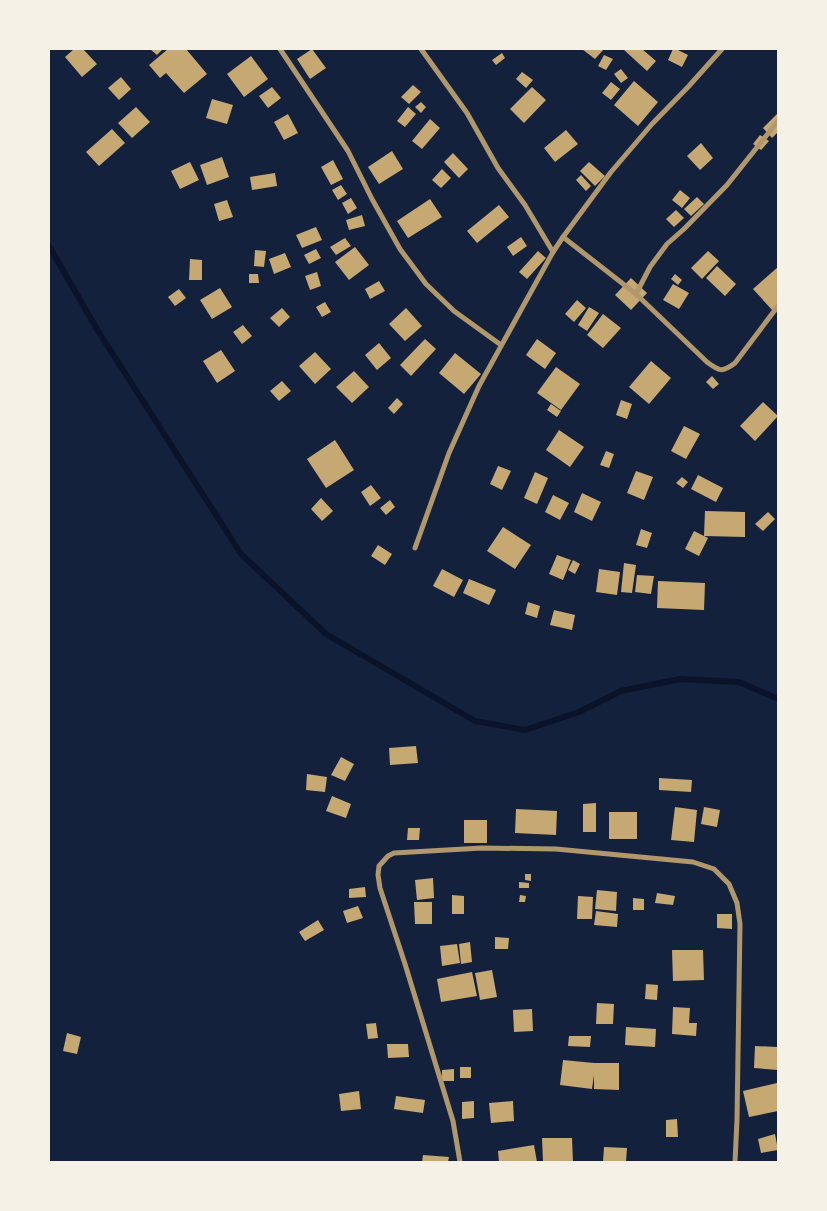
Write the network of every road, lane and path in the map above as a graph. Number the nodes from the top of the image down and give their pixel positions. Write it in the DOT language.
graph roads {
  1 [pos="280,49"];
  2 [pos="421,49"];
  3 [pos="722,49"];
  4 [pos="778,121"];
  5 [pos="563,237"];
  6 [pos="554,252"];
  7 [pos="636,294"];
  8 [pos="778,306"];
  9 [pos="502,345"];
  10 [pos="415,548"];
  11 [pos="460,1162"];
  12 [pos="734,1162"];
  1 -- 9 [label="street"];
  2 -- 6 [label="street"];
  3 -- 5 [label="street"];
  4 -- 7 [label="street"];
  5 -- 6 [label="street"];
  5 -- 7 [label="street"];
  6 -- 9 [label="street"];
  7 -- 8 [label="street"];
  9 -- 10 [label="street"];
  11 -- 12 [label="street"];
}
